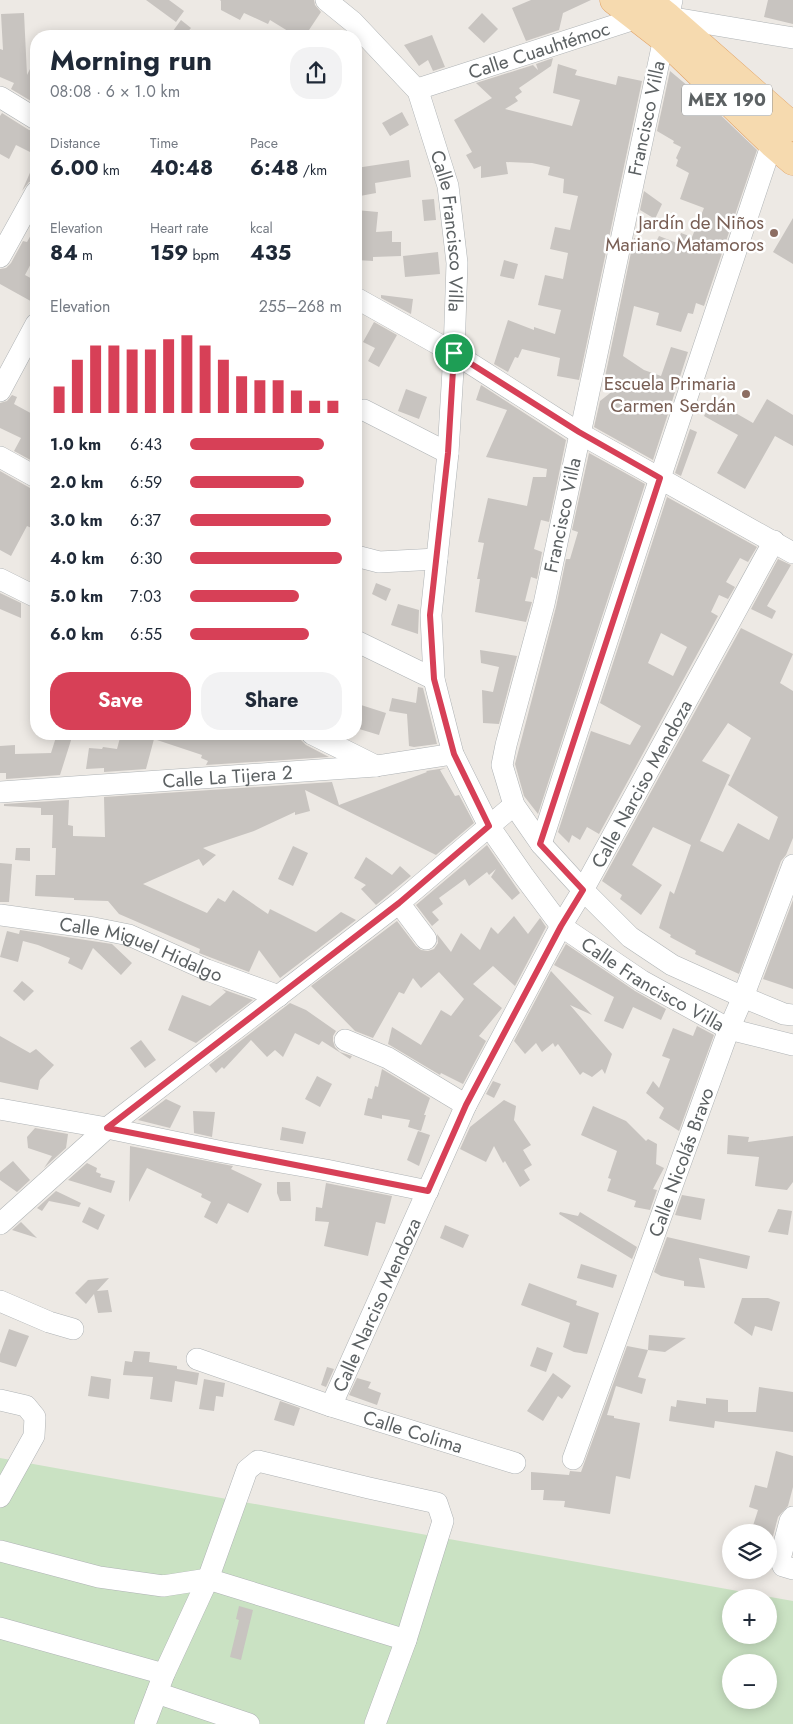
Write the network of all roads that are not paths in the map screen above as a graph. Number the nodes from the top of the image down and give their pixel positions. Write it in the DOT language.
graph roads {
  1 [pos="326,0"];
  2 [pos="614,0"];
  3 [pos="658,14"];
  4 [pos="361,30"];
  5 [pos="362,32"];
  6 [pos="793,38"];
  7 [pos="418,91"];
  8 [pos="0,97"];
  9 [pos="30,115"];
  10 [pos="789,124"];
  11 [pos="772,144"];
  12 [pos="793,162"];
  13 [pos="30,203"];
  14 [pos="0,256"];
  15 [pos="362,301"];
  16 [pos="30,335"];
  17 [pos="454,353"];
  18 [pos="0,391"];
  19 [pos="364,410"];
  20 [pos="579,432"];
  21 [pos="448,453"];
  22 [pos="0,457"];
  23 [pos="30,474"];
  24 [pos="660,478"];
  25 [pos="774,541"];
  26 [pos="793,553"];
  27 [pos="362,558"];
  28 [pos="437,559"];
  29 [pos="0,579"];
  30 [pos="30,594"];
  31 [pos="362,644"];
  32 [pos="434,679"];
  33 [pos="324,740"];
  34 [pos="454,754"];
  35 [pos="376,766"];
  36 [pos="0,792"];
  37 [pos="514,805"];
  38 [pos="489,826"];
  39 [pos="540,844"];
  40 [pos="793,865"];
  41 [pos="583,890"];
  42 [pos="399,903"];
  43 [pos="0,915"];
  44 [pos="561,926"];
  45 [pos="426,939"];
  46 [pos="279,996"];
  47 [pos="743,997"];
  48 [pos="793,1015"];
  49 [pos="729,1029"];
  50 [pos="345,1040"];
  51 [pos="793,1046"];
  52 [pos="466,1105"];
  53 [pos="0,1109"];
  54 [pos="107,1128"];
  55 [pos="428,1191"];
  56 [pos="0,1224"];
  57 [pos="0,1301"];
  58 [pos="73,1329"];
  59 [pos="197,1359"];
  60 [pos="0,1400"];
  61 [pos="331,1406"];
  62 [pos="573,1459"];
  63 [pos="515,1463"];
  64 [pos="0,1497"];
  65 [pos="793,1517"];
  66 [pos="0,1551"];
  67 [pos="787,1566"];
  68 [pos="208,1580"];
  69 [pos="0,1628"];
  70 [pos="406,1640"];
  71 [pos="160,1683"];
  72 [pos="145,1724"];
  73 [pos="249,1724"];
  74 [pos="376,1724"];
  1 -- 4 [label="street, Calle Francisco Villa"];
  2 -- 3 [label="main road, MEX 190"];
  3 -- 6 [label="street"];
  3 -- 7 [label="street, Calle Cuauhtémoc"];
  3 -- 10 [label="main road, MEX 190"];
  3 -- 11 [label="main road, MEX 190"];
  3 -- 20 [label="street, Francisco Villa"];
  5 -- 7 [label="street, Calle Francisco Villa"];
  7 -- 17 [label="street, Calle Francisco Villa"];
  8 -- 9 [label="street"];
  10 -- 11 [label="street"];
  11 -- 12 [label="main road, MEX 190"];
  11 -- 24 [label="street"];
  13 -- 14 [label="street"];
  15 -- 17 [label="street"];
  16 -- 18 [label="street"];
  17 -- 20 [label="street"];
  17 -- 21 [label="street, Calle Francisco Villa"];
  19 -- 21 [label="street"];
  20 -- 24 [label="street"];
  20 -- 37 [label="street, Francisco Villa"];
  21 -- 28 [label="street, Calle Francisco Villa"];
  22 -- 23 [label="street"];
  24 -- 25 [label="street"];
  24 -- 39 [label="street"];
  25 -- 26 [label="street"];
  25 -- 41 [label="street, Calle Narciso Mendoza"];
  27 -- 28 [label="street"];
  28 -- 32 [label="street, Calle Francisco Villa"];
  29 -- 30 [label="street"];
  31 -- 32 [label="street"];
  32 -- 34 [label="street, Calle Francisco Villa"];
  33 -- 35 [label="street"];
  34 -- 35 [label="street, Calle La Tijera 2"];
  34 -- 38 [label="street, Calle Francisco Villa"];
  35 -- 36 [label="street, Calle La Tijera 2"];
  37 -- 38 [label="street"];
  37 -- 39 [label="street, Calle Francisco Villa"];
  38 -- 42 [label="street"];
  38 -- 44 [label="street, Calle Francisco Villa"];
  39 -- 41 [label="street, Calle Francisco Villa"];
  40 -- 47 [label="street, Calle Nicolás Bravo"];
  41 -- 44 [label="street, Calle Narciso Mendoza"];
  41 -- 47 [label="street, Calle Francisco Villa"];
  42 -- 45 [label="street"];
  42 -- 46 [label="street"];
  43 -- 46 [label="street, Calle Miguel Hidalgo"];
  44 -- 49 [label="street, Calle Francisco Villa"];
  44 -- 52 [label="street, Calle Narciso Mendoza"];
  46 -- 54 [label="street"];
  47 -- 48 [label="street, Calle Francisco Villa"];
  47 -- 49 [label="street, Calle Nicolás Bravo"];
  49 -- 51 [label="street, Calle Francisco Villa"];
  49 -- 62 [label="street, Calle Nicolás Bravo"];
  50 -- 52 [label="street"];
  52 -- 55 [label="street, Calle Narciso Mendoza"];
  53 -- 54 [label="street"];
  54 -- 55 [label="street"];
  54 -- 56 [label="street"];
  55 -- 61 [label="street, Calle Narciso Mendoza"];
  57 -- 58 [label="street"];
  59 -- 61 [label="street, Calle Colima"];
  60 -- 64 [label="street"];
  61 -- 63 [label="street, Calle Colima"];
  65 -- 67 [label="street"];
  66 -- 68 [label="street"];
  68 -- 70 [label="street"];
  68 -- 70 [label="street"];
  68 -- 71 [label="street"];
  69 -- 71 [label="street"];
  70 -- 74 [label="street"];
  71 -- 72 [label="street"];
  71 -- 73 [label="street"];
}
